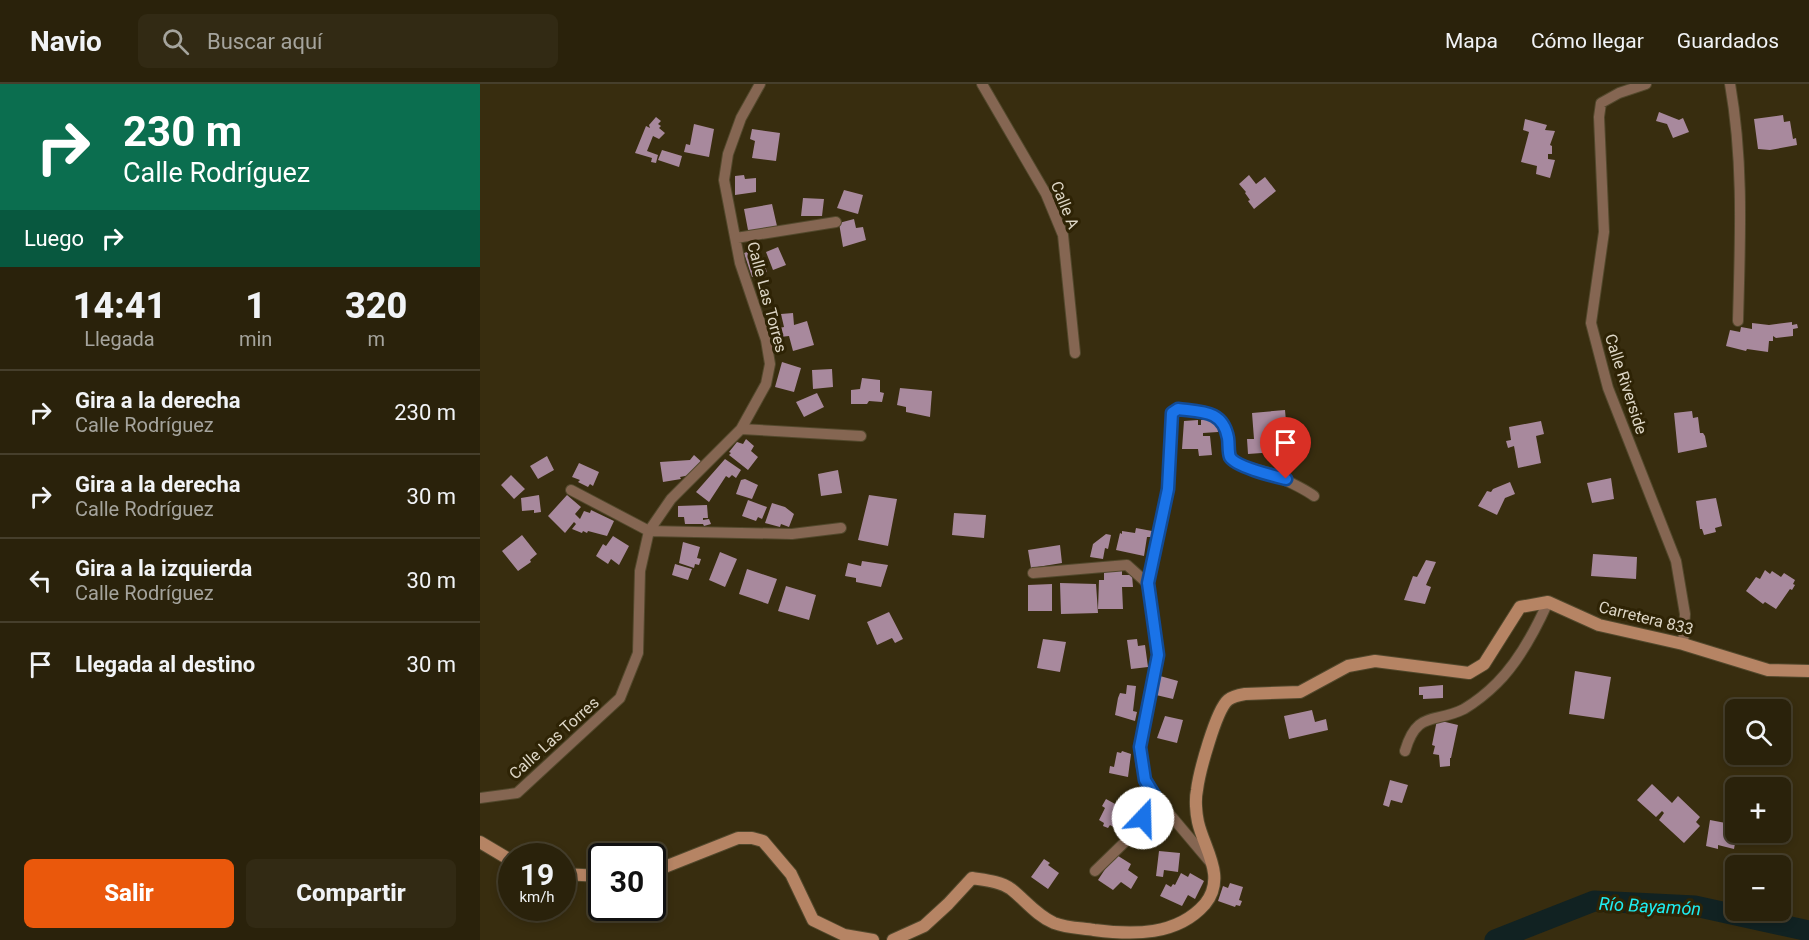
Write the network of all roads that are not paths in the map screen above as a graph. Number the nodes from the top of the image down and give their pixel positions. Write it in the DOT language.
graph roads {
  1 [pos="760,84"];
  2 [pos="982,84"];
  3 [pos="1646,84"];
  4 [pos="1731,84"];
  5 [pos="836,222"];
  6 [pos="736,238"];
  7 [pos="1738,321"];
  8 [pos="1075,353"];
  9 [pos="741,429"];
  10 [pos="861,436"];
  11 [pos="571,490"];
  12 [pos="1314,496"];
  13 [pos="841,528"];
  14 [pos="649,531"];
  15 [pos="1033,573"];
  16 [pos="1148,583"];
  17 [pos="1548,602"];
  18 [pos="1683,644"];
  19 [pos="1809,671"];
  20 [pos="1405,751"];
  21 [pos="480,798"];
  22 [pos="1156,798"];
  23 [pos="480,842"];
  24 [pos="498,853"];
  25 [pos="666,866"];
  26 [pos="1214,867"];
  27 [pos="1095,871"];
  28 [pos="1154,936"];
  29 [pos="873,940"];
  30 [pos="893,940"];
  1 -- 6 [label="street, Calle Las Torres"];
  2 -- 8 [label="street, Calle A"];
  3 -- 18 [label="street, Calle Riverside"];
  4 -- 7 [label="street"];
  5 -- 6 [label="street"];
  6 -- 9 [label="street, Calle Las Torres"];
  9 -- 10 [label="street"];
  9 -- 14 [label="street, Calle Las Torres"];
  11 -- 14 [label="street"];
  12 -- 16 [label="street"];
  13 -- 14 [label="street"];
  14 -- 21 [label="street, Calle Las Torres"];
  15 -- 16 [label="street"];
  16 -- 22 [label="street"];
  17 -- 18 [label="street, Carretera 833"];
  17 -- 20 [label="street"];
  17 -- 26 [label="street"];
  18 -- 19 [label="street, Carretera 833"];
  22 -- 26 [label="street"];
  22 -- 27 [label="street"];
  23 -- 24 [label="street"];
  25 -- 29 [label="street"];
  26 -- 28 [label="street"];
  28 -- 30 [label="street"];
}
